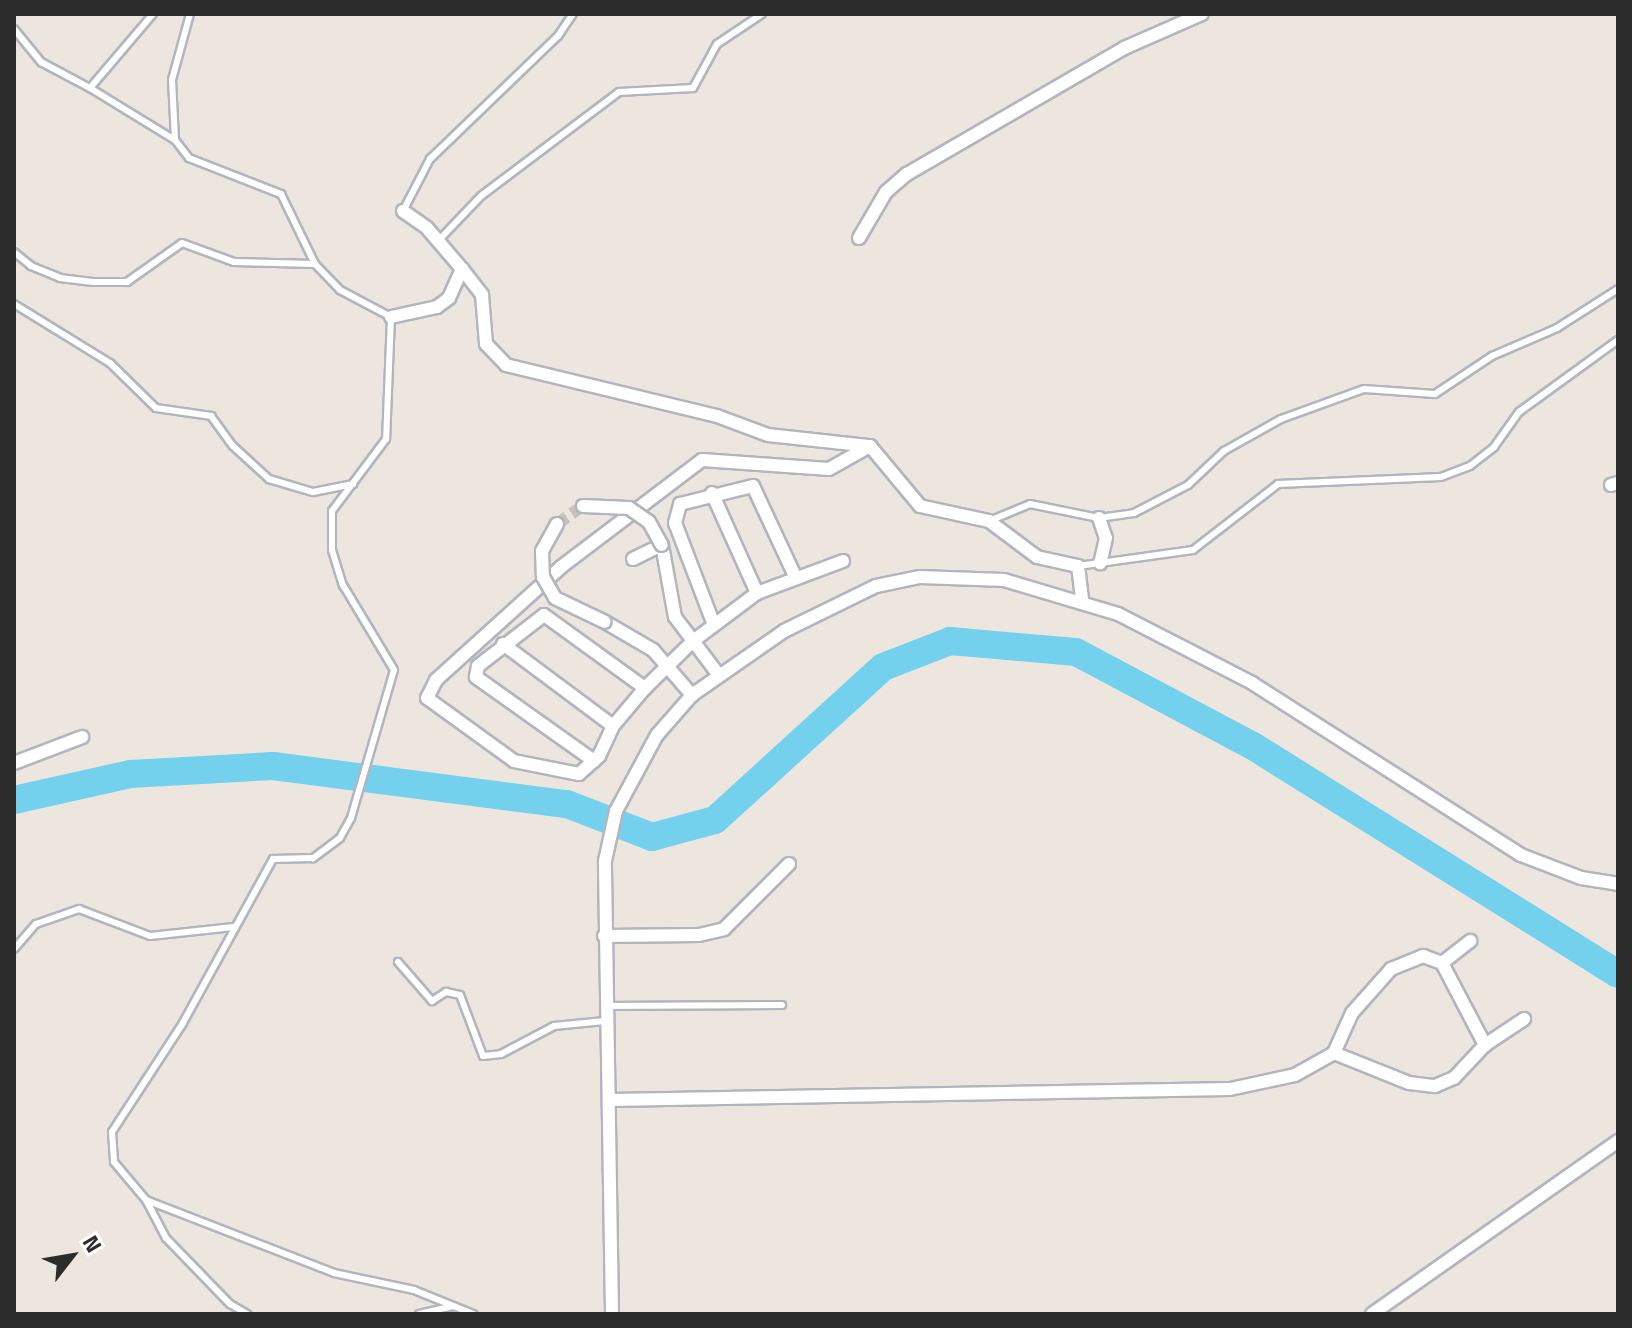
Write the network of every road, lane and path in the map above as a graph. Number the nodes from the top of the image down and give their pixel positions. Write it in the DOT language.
graph roads {
  1 [pos="153,14"];
  2 [pos="190,14"];
  3 [pos="573,14"];
  4 [pos="762,14"];
  5 [pos="1202,14"];
  6 [pos="14,29"];
  7 [pos="90,88"];
  8 [pos="175,140"];
  9 [pos="403,211"];
  10 [pos="859,238"];
  11 [pos="439,241"];
  12 [pos="14,252"];
  13 [pos="315,264"];
  14 [pos="462,269"];
  15 [pos="1618,289"];
  16 [pos="14,304"];
  17 [pos="391,317"];
  18 [pos="1618,340"];
  19 [pos="870,446"];
  20 [pos="353,484"];
  21 [pos="712,493"];
  22 [pos="583,506"];
  23 [pos="1099,518"];
  24 [pos="989,521"];
  25 [pos="557,524"];
  26 [pos="662,545"];
  27 [pos="633,559"];
  28 [pos="843,561"];
  29 [pos="1100,563"];
  30 [pos="1078,566"];
  31 [pos="795,576"];
  32 [pos="757,593"];
  33 [pos="1082,601"];
  34 [pos="714,625"];
  35 [pos="693,641"];
  36 [pos="503,644"];
  37 [pos="666,664"];
  38 [pos="718,674"];
  39 [pos="645,688"];
  40 [pos="692,695"];
  41 [pos="613,726"];
  42 [pos="82,737"];
  43 [pos="594,761"];
  44 [pos="14,763"];
  45 [pos="789,864"];
  46 [pos="1618,884"];
  47 [pos="234,927"];
  48 [pos="604,936"];
  49 [pos="1470,941"];
  50 [pos="14,949"];
  51 [pos="398,962"];
  52 [pos="1442,963"];
  53 [pos="782,1005"];
  54 [pos="605,1006"];
  55 [pos="1524,1019"];
  56 [pos="605,1021"];
  57 [pos="1485,1045"];
  58 [pos="1334,1053"];
  59 [pos="611,1100"];
  60 [pos="1618,1141"];
  61 [pos="146,1200"];
  62 [pos="453,1306"];
  63 [pos="247,1314"];
  64 [pos="419,1314"];
  65 [pos="473,1314"];
  66 [pos="612,1314"];
  67 [pos="1372,1314"];
  1 -- 7 [label="lane"];
  2 -- 8 [label="lane"];
  3 -- 9 [label="lane"];
  4 -- 11 [label="lane"];
  5 -- 10 [label="street"];
  6 -- 7 [label="lane"];
  7 -- 8 [label="lane"];
  8 -- 13 [label="lane"];
  9 -- 11 [label="street"];
  11 -- 14 [label="street"];
  12 -- 13 [label="lane"];
  13 -- 17 [label="lane"];
  14 -- 17 [label="street"];
  14 -- 19 [label="street"];
  15 -- 23 [label="lane"];
  16 -- 20 [label="lane"];
  17 -- 20 [label="lane"];
  18 -- 29 [label="lane"];
  19 -- 24 [label="street"];
  19 -- 43 [label="street"];
  20 -- 47 [label="lane"];
  21 -- 31 [label="street"];
  21 -- 32 [label="street"];
  21 -- 34 [label="street"];
  22 -- 26 [label="street, bridge"];
  23 -- 24 [label="lane"];
  23 -- 29 [label="street"];
  24 -- 30 [label="street"];
  25 -- 37 [label="street, bridge"];
  26 -- 27 [label="street"];
  26 -- 35 [label="street"];
  28 -- 31 [label="street"];
  29 -- 30 [label="lane"];
  30 -- 33 [label="street"];
  31 -- 32 [label="street"];
  32 -- 34 [label="street"];
  33 -- 38 [label="street"];
  33 -- 46 [label="street"];
  34 -- 35 [label="street"];
  35 -- 37 [label="street"];
  35 -- 38 [label="street"];
  36 -- 39 [label="street"];
  36 -- 41 [label="street"];
  36 -- 43 [label="street"];
  37 -- 39 [label="street"];
  37 -- 40 [label="street"];
  38 -- 40 [label="street"];
  39 -- 41 [label="street"];
  40 -- 48 [label="street"];
  41 -- 43 [label="street"];
  42 -- 44 [label="street"];
  45 -- 48 [label="street"];
  47 -- 50 [label="lane"];
  47 -- 61 [label="lane"];
  48 -- 54 [label="street"];
  49 -- 52 [label="street"];
  51 -- 56 [label="lane"];
  52 -- 57 [label="street"];
  52 -- 58 [label="street"];
  53 -- 54 [label="lane"];
  54 -- 56 [label="street"];
  55 -- 57 [label="street"];
  56 -- 59 [label="street"];
  57 -- 58 [label="street"];
  58 -- 59 [label="street"];
  59 -- 66 [label="street"];
  60 -- 67 [label="street"];
  61 -- 62 [label="lane"];
  61 -- 63 [label="lane"];
  62 -- 64 [label="lane"];
  62 -- 65 [label="lane"];
}
